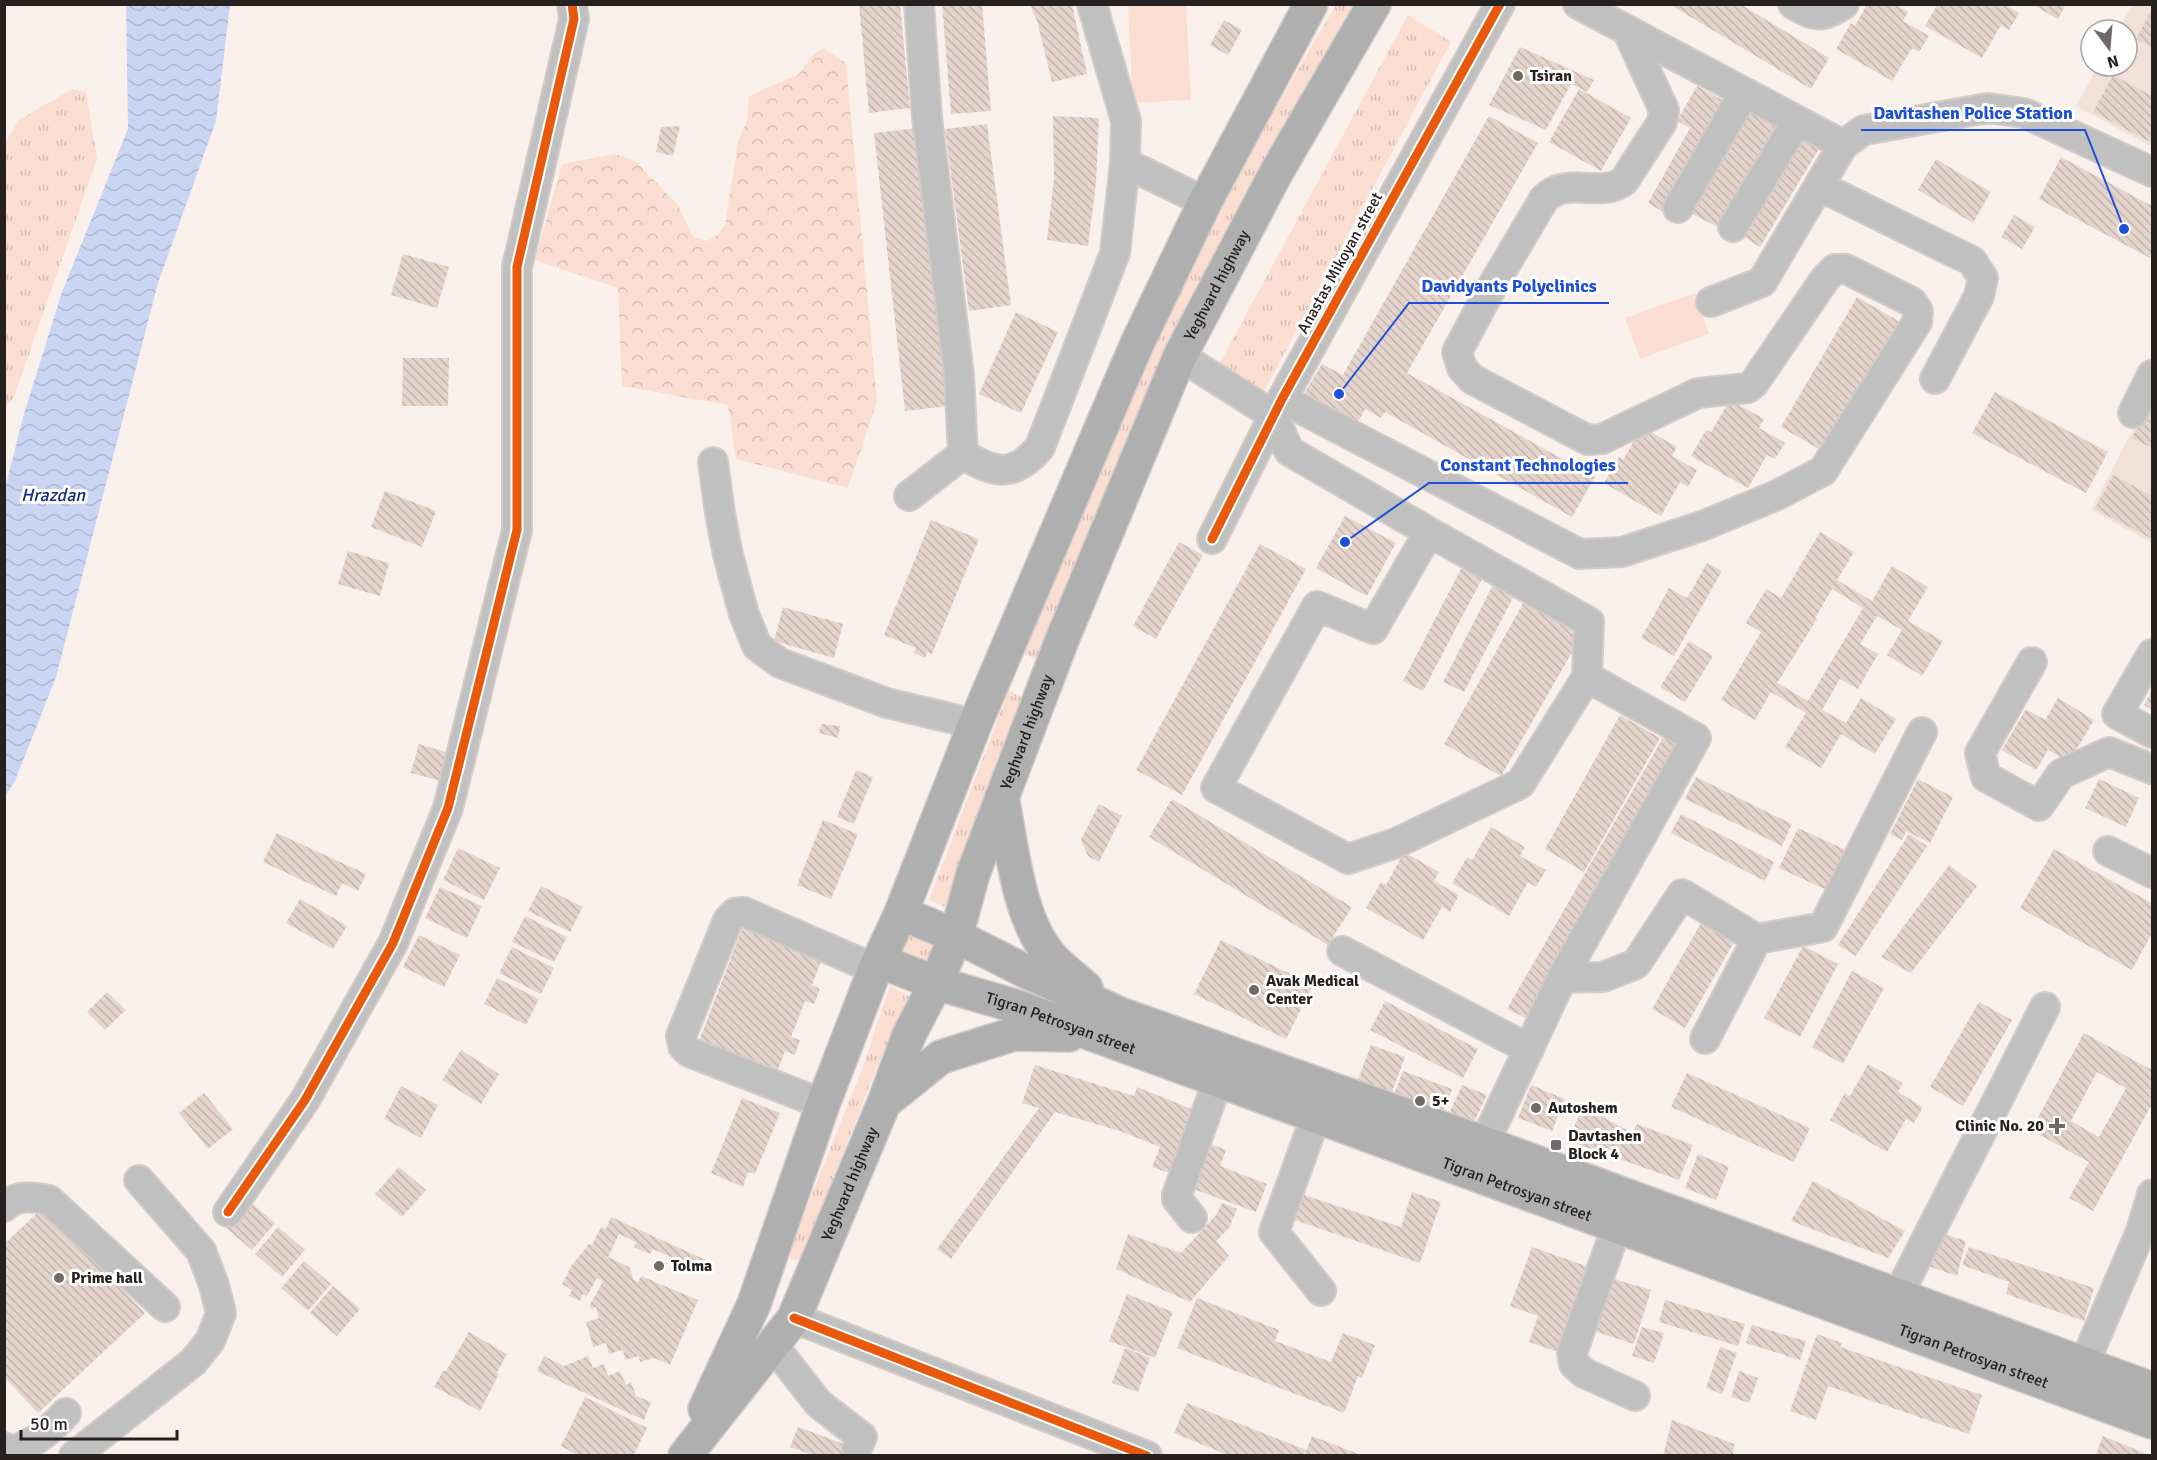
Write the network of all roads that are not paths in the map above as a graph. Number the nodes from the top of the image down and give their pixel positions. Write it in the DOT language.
graph roads {
  1 [pos="572,4"];
  2 [pos="919,4"];
  3 [pos="1092,4"];
  4 [pos="1311,4"];
  5 [pos="1374,4"];
  6 [pos="1500,4"];
  7 [pos="1578,4"];
  8 [pos="1793,4"];
  9 [pos="1844,4"];
  10 [pos="1618,18"];
  11 [pos="1744,93"];
  12 [pos="1797,121"];
  13 [pos="1843,145"];
  14 [pos="1125,163"];
  15 [pos="2152,172"];
  16 [pos="1819,186"];
  17 [pos="1205,202"];
  18 [pos="1678,208"];
  19 [pos="1733,227"];
  20 [pos="1711,302"];
  21 [pos="1180,356"];
  22 [pos="2152,375"];
  23 [pos="1935,379"];
  24 [pos="1278,407"];
  25 [pos="2133,413"];
  26 [pos="963,454"];
  27 [pos="713,462"];
  28 [pos="909,496"];
  29 [pos="1429,532"];
  30 [pos="1212,539"];
  31 [pos="2152,654"];
  32 [pos="2032,662"];
  33 [pos="999,669"];
  34 [pos="1587,677"];
  35 [pos="1043,689"];
  36 [pos="975,724"];
  37 [pos="1922,732"];
  38 [pos="2152,733"];
  39 [pos="2152,769"];
  40 [pos="1002,795"];
  41 [pos="2108,851"];
  42 [pos="2152,873"];
  43 [pos="901,913"];
  44 [pos="956,936"];
  45 [pos="1758,939"];
  46 [pos="1342,951"];
  47 [pos="877,965"];
  48 [pos="1562,978"];
  49 [pos="936,983"];
  50 [pos="2044,1007"];
  51 [pos="1116,1028"];
  52 [pos="1705,1038"];
  53 [pos="1529,1049"];
  54 [pos="1218,1080"];
  55 [pos="884,1103"];
  56 [pos="823,1104"];
  57 [pos="1316,1116"];
  58 [pos="1478,1157"];
  59 [pos="138,1180"];
  60 [pos="2152,1194"];
  61 [pos="4,1207"];
  62 [pos="228,1212"];
  63 [pos="1192,1218"];
  64 [pos="1617,1226"];
  65 [pos="1321,1292"];
  66 [pos="1898,1295"];
  67 [pos="165,1307"];
  68 [pos="794,1318"];
  69 [pos="772,1344"];
  70 [pos="2084,1364"];
  71 [pos="2152,1389"];
  72 [pos="1635,1396"];
  73 [pos="66,1413"];
  74 [pos="2152,1422"];
  75 [pos="857,1448"];
  76 [pos="7,1451"];
  77 [pos="74,1455"];
  78 [pos="684,1455"];
  79 [pos="1148,1455"];
  1 -- 62 [label="street"];
  2 -- 26 [label="street"];
  3 -- 14 [label="street"];
  4 -- 17 [label="main road, Yeghvard highway"];
  5 -- 21 [label="main road, Yeghvard highway"];
  6 -- 24 [label="street, Anastas Mikoyan street"];
  7 -- 10 [label="street"];
  8 -- 9 [label="street"];
  10 -- 11 [label="street"];
  10 -- 24 [label="street"];
  11 -- 12 [label="street"];
  11 -- 18 [label="street"];
  12 -- 13 [label="street"];
  12 -- 19 [label="street"];
  13 -- 15 [label="street"];
  13 -- 16 [label="street"];
  14 -- 17 [label="street"];
  14 -- 26 [label="street"];
  16 -- 20 [label="street"];
  16 -- 23 [label="street"];
  17 -- 33 [label="main road, Yeghvard highway"];
  21 -- 24 [label="street"];
  21 -- 35 [label="main road, Yeghvard highway"];
  22 -- 25 [label="street"];
  24 -- 29 [label="street"];
  24 -- 30 [label="street, Anastas Mikoyan street"];
  26 -- 28 [label="street"];
  27 -- 36 [label="street"];
  29 -- 34 [label="street"];
  29 -- 34 [label="street"];
  31 -- 38 [label="street"];
  32 -- 39 [label="street"];
  33 -- 35 [label="main road"];
  33 -- 36 [label="main road, Yeghvard highway"];
  34 -- 48 [label="street"];
  35 -- 40 [label="main road, Yeghvard highway"];
  36 -- 43 [label="main road, Yeghvard highway"];
  37 -- 45 [label="street"];
  40 -- 44 [label="main road, Yeghvard highway"];
  40 -- 51 [label="main road"];
  41 -- 42 [label="street"];
  43 -- 44 [label="main road, Tigran Petrosyan street"];
  43 -- 47 [label="main road, Yeghvard highway"];
  44 -- 49 [label="main road, Yeghvard highway"];
  44 -- 51 [label="main road, Tigran Petrosyan street"];
  45 -- 48 [label="street"];
  45 -- 52 [label="street"];
  46 -- 53 [label="street"];
  47 -- 49 [label="main road, Tigran Petrosyan street"];
  47 -- 56 [label="main road, Yeghvard highway"];
  47 -- 56 [label="street"];
  48 -- 53 [label="street"];
  49 -- 51 [label="main road, Tigran Petrosyan street"];
  49 -- 55 [label="main road, Yeghvard highway"];
  50 -- 66 [label="street"];
  51 -- 54 [label="main road, Tigran Petrosyan street"];
  51 -- 55 [label="main road"];
  51 -- 58 [label="main road, Tigran Petrosyan street"];
  53 -- 58 [label="street"];
  54 -- 57 [label="main road, Tigran Petrosyan street"];
  54 -- 63 [label="street"];
  55 -- 68 [label="main road, Yeghvard highway"];
  56 -- 78 [label="main road, Yeghvard highway"];
  57 -- 58 [label="main road, Tigran Petrosyan street"];
  57 -- 65 [label="street"];
  58 -- 64 [label="main road, Tigran Petrosyan street"];
  58 -- 66 [label="main road, Tigran Petrosyan street"];
  59 -- 77 [label="street"];
  60 -- 70 [label="street"];
  61 -- 67 [label="street"];
  64 -- 72 [label="street"];
  64 -- 74 [label="main road, Tigran Petrosyan street"];
  66 -- 70 [label="main road, Tigran Petrosyan street"];
  68 -- 69 [label="main road, Yeghvard highway"];
  68 -- 79 [label="street"];
  69 -- 75 [label="street"];
  69 -- 78 [label="main road, Yeghvard highway"];
  70 -- 71 [label="main road, Tigran Petrosyan street"];
  73 -- 76 [label="street"];
}
